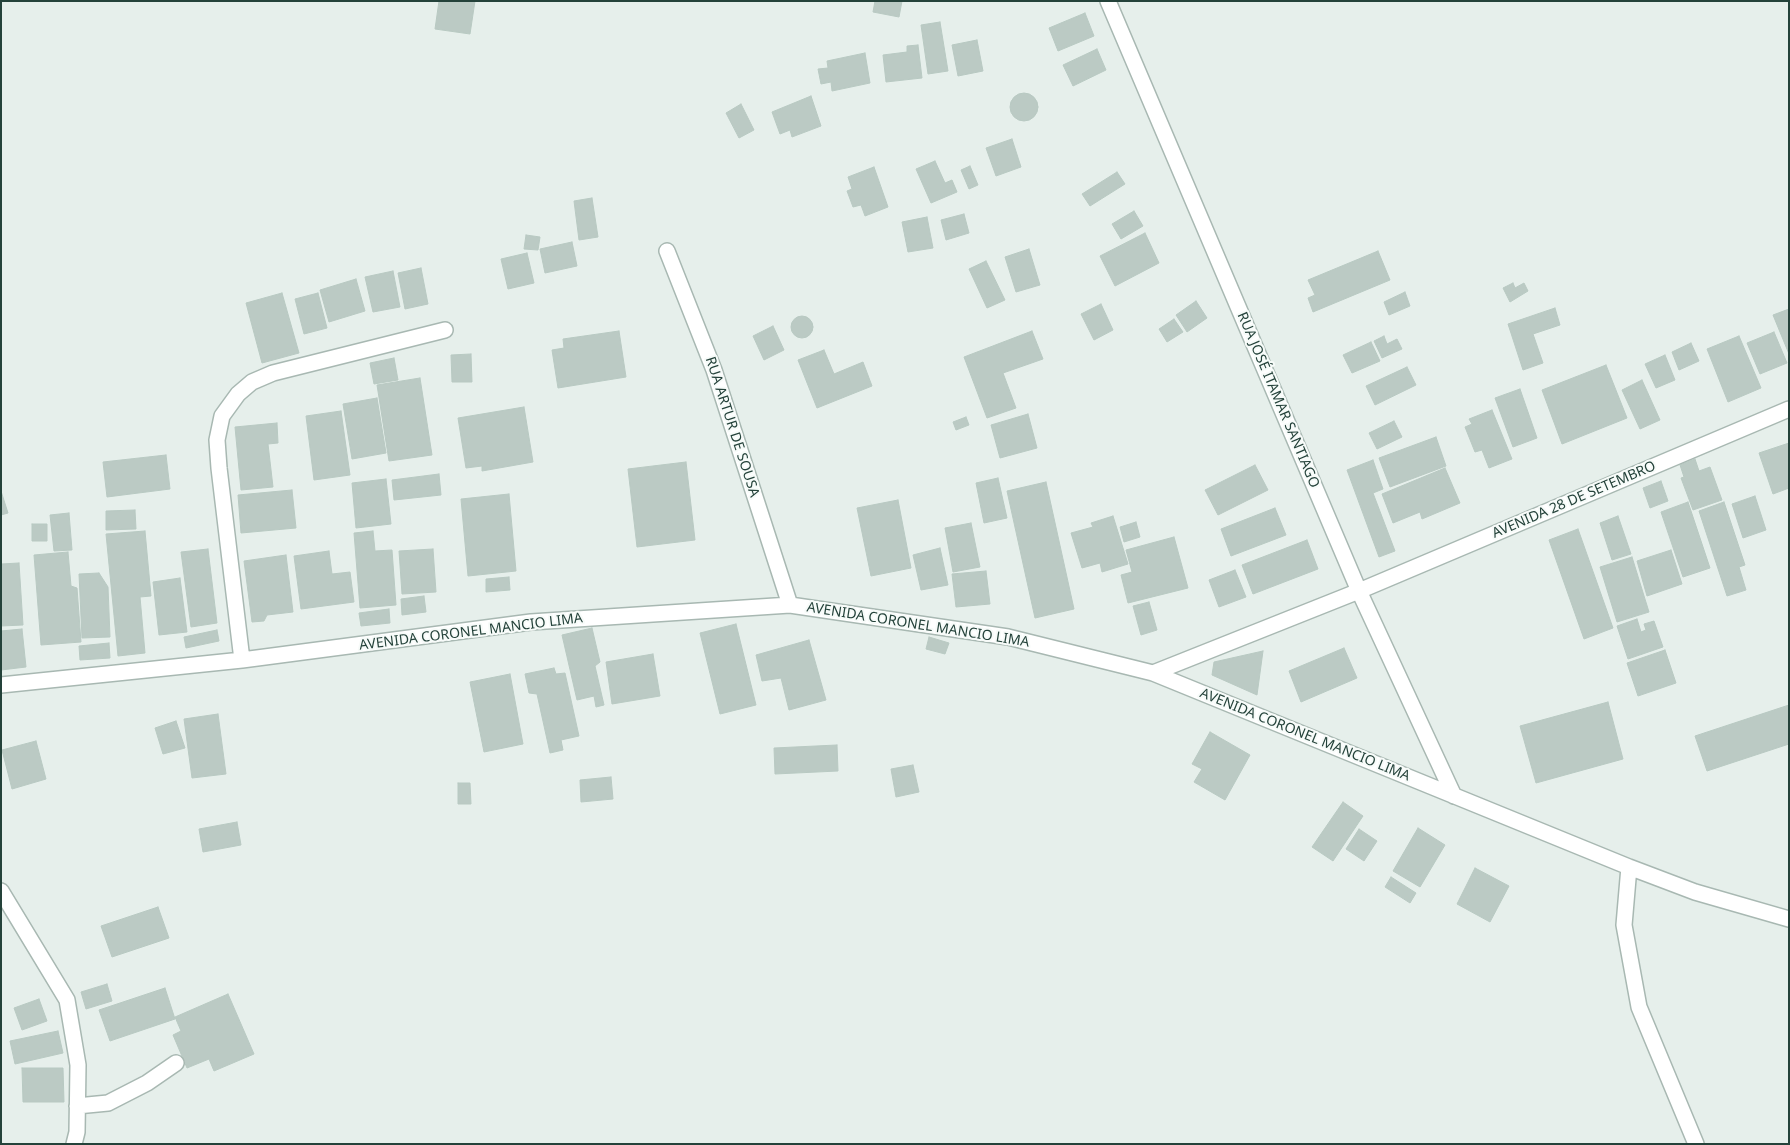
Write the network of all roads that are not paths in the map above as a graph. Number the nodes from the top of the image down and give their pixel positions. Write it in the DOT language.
graph roads {
  1 [pos="1108,1"];
  2 [pos="667,251"];
  3 [pos="445,330"];
  4 [pos="1789,409"];
  5 [pos="1359,591"];
  6 [pos="790,605"];
  7 [pos="242,660"];
  8 [pos="1153,673"];
  9 [pos="1,685"];
  10 [pos="1454,796"];
  11 [pos="1629,867"];
  12 [pos="1,891"];
  13 [pos="1789,919"];
  14 [pos="176,1063"];
  15 [pos="77,1106"];
  16 [pos="74,1144"];
  17 [pos="1696,1144"];
  1 -- 5 [label="street, RUA JOSÉ ITAMAR SANTIAGO"];
  2 -- 6 [label="street, RUA ARTUR DE SOUSA"];
  3 -- 7 [label="street"];
  4 -- 5 [label="street, AVENIDA 28 DE SETEMBRO"];
  5 -- 8 [label="street, AVENIDA 28 DE SETEMBRO"];
  5 -- 10 [label="street, RUA JOSÉ ITAMAR SANTIAGO"];
  6 -- 7 [label="street, AVENIDA CORONEL MANCIO LIMA"];
  6 -- 8 [label="street, AVENIDA CORONEL MANCIO LIMA"];
  7 -- 9 [label="street, AVENIDA CORONEL MANCIO LIMA"];
  8 -- 10 [label="street, AVENIDA CORONEL MANCIO LIMA"];
  10 -- 11 [label="street, AVENIDA CORONEL MANCIO LIMA"];
  11 -- 13 [label="street, AVENIDA CORONEL MANCIO LIMA"];
  11 -- 17 [label="street"];
  12 -- 15 [label="street"];
  14 -- 15 [label="street"];
  15 -- 16 [label="street"];
}
